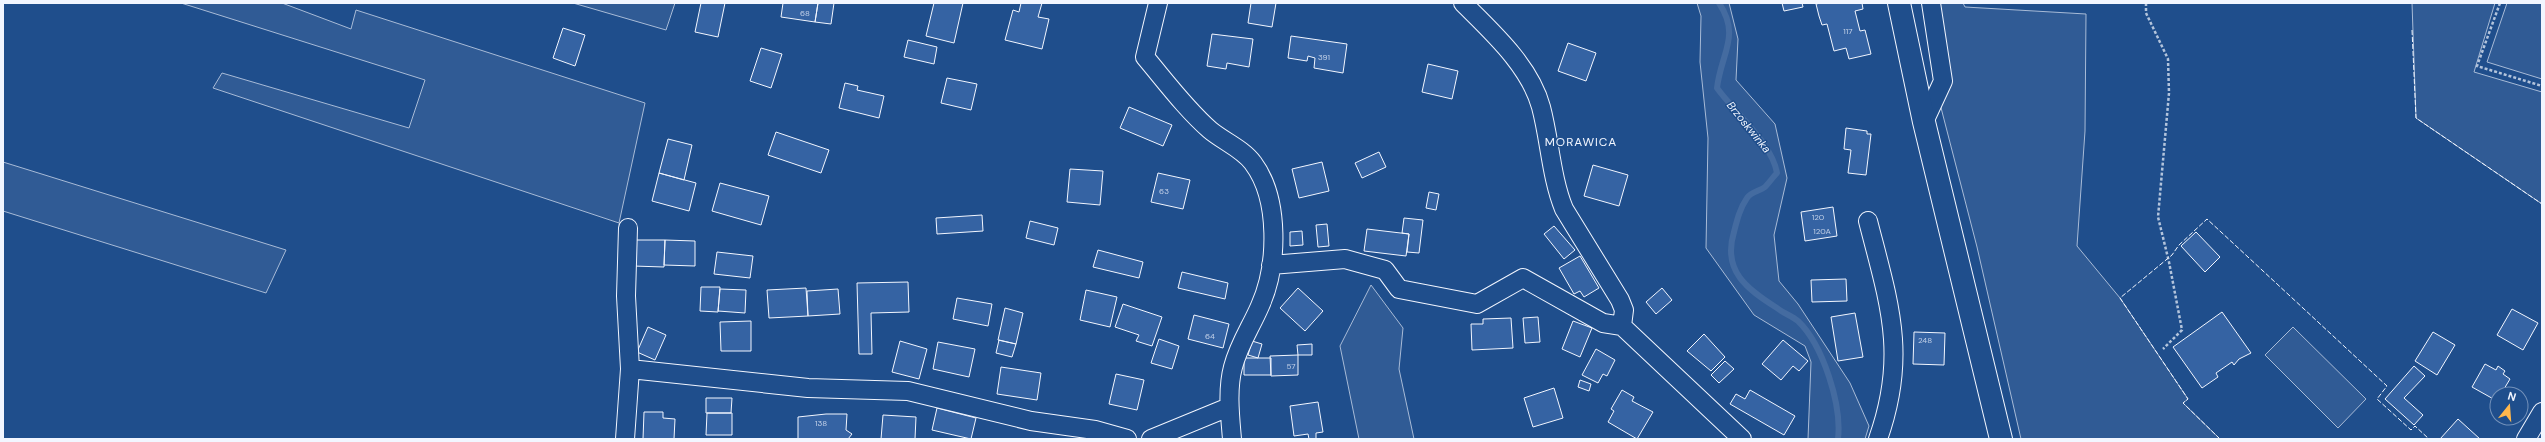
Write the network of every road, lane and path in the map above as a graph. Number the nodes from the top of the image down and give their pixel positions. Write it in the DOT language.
graph roads {
  1 [pos="1158,3"];
  2 [pos="1462,3"];
  3 [pos="1899,3"];
  4 [pos="1931,3"];
  5 [pos="2146,3"];
  6 [pos="2500,3"];
  7 [pos="2542,86"];
  8 [pos="1924,122"];
  9 [pos="1868,221"];
  10 [pos="628,228"];
  11 [pos="1271,266"];
  12 [pos="1622,326"];
  13 [pos="2163,348"];
  14 [pos="630,369"];
  15 [pos="1229,407"];
  16 [pos="2542,412"];
  17 [pos="625,439"];
  18 [pos="1127,439"];
  19 [pos="1151,439"];
  20 [pos="1232,439"];
  21 [pos="1742,439"];
  22 [pos="1878,439"];
  23 [pos="2001,439"];
  24 [pos="2526,439"];
  1 -- 11 [label="street"];
  2 -- 12 [label="street"];
  3 -- 8 [label="street"];
  4 -- 8 [label="street"];
  5 -- 13 [label="path"];
  6 -- 7 [label="path"];
  8 -- 23 [label="street"];
  9 -- 22 [label="street"];
  10 -- 14 [label="street"];
  11 -- 12 [label="street"];
  11 -- 15 [label="street"];
  12 -- 21 [label="street"];
  14 -- 17 [label="street"];
  14 -- 18 [label="street"];
  15 -- 19 [label="street"];
  15 -- 20 [label="street"];
  16 -- 24 [label="street"];
}
